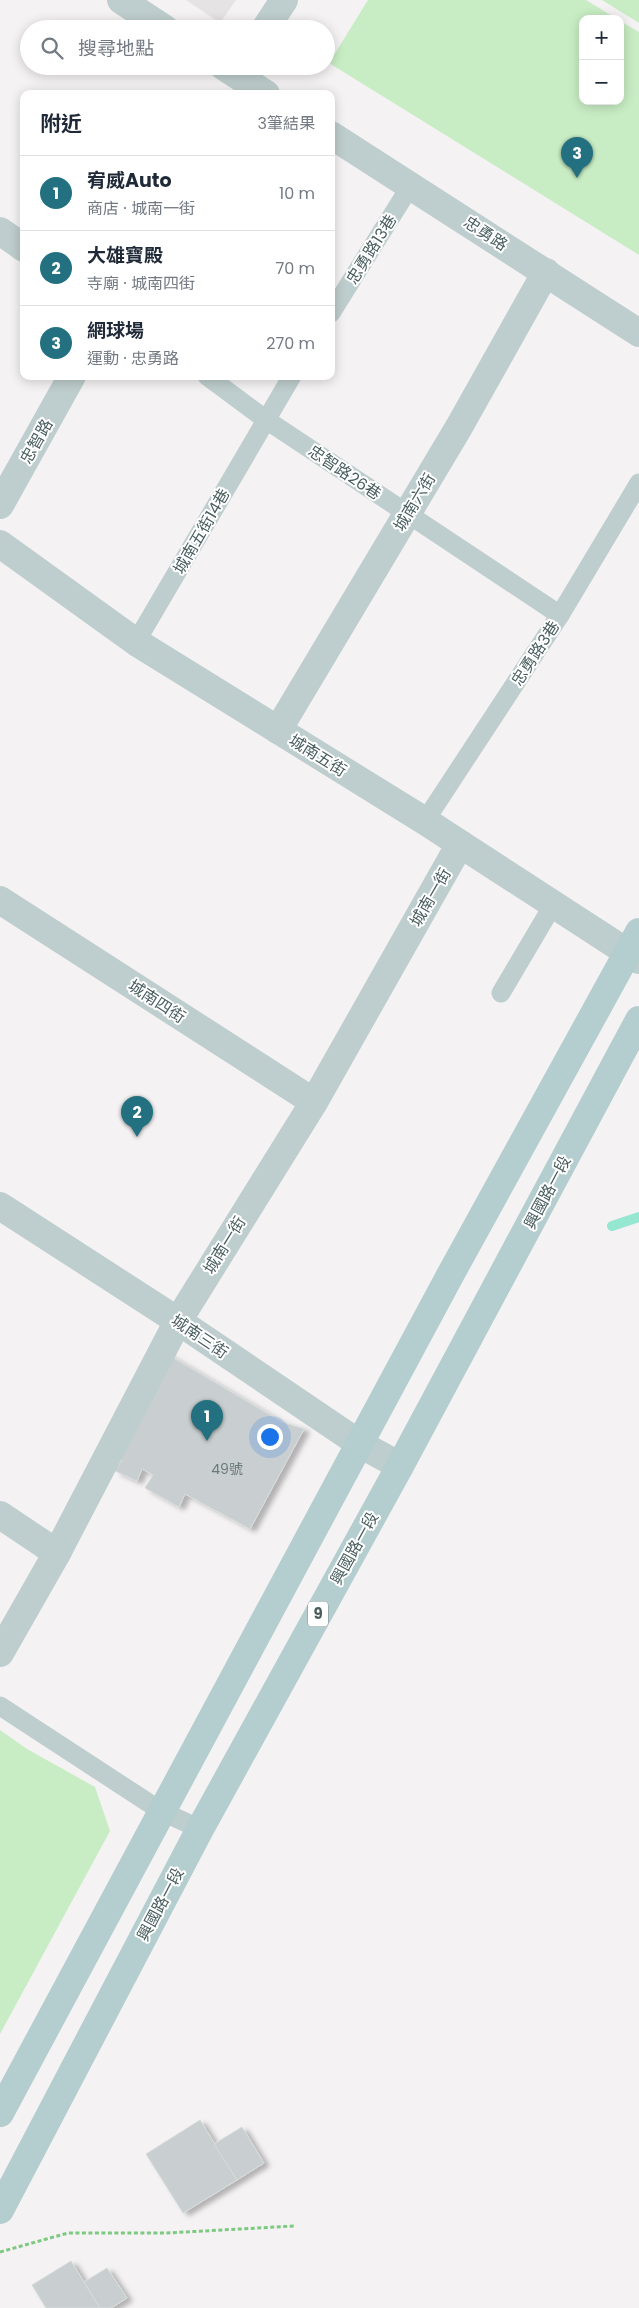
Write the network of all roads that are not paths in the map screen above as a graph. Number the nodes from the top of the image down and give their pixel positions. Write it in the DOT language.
graph roads {
  1 [pos="121,0"];
  2 [pos="284,0"];
  3 [pos="151,20"];
  4 [pos="271,20"];
  5 [pos="231,75"];
  6 [pos="259,90"];
  7 [pos="335,138"];
  8 [pos="411,185"];
  9 [pos="0,232"];
  10 [pos="20,245"];
  11 [pos="546,272"];
  12 [pos="335,307"];
  13 [pos="639,333"];
  14 [pos="70,380"];
  15 [pos="211,380"];
  16 [pos="289,380"];
  17 [pos="265,419"];
  18 [pos="639,483"];
  19 [pos="0,505"];
  20 [pos="407,513"];
  21 [pos="0,544"];
  22 [pos="560,615"];
  23 [pos="136,642"];
  24 [pos="278,730"];
  25 [pos="425,821"];
  26 [pos="460,844"];
  27 [pos="0,900"];
  28 [pos="553,905"];
  29 [pos="635,948"];
  30 [pos="501,993"];
  31 [pos="639,1020"];
  32 [pos="314,1102"];
  33 [pos="0,1206"];
  34 [pos="178,1321"];
  35 [pos="360,1444"];
  36 [pos="400,1466"];
  37 [pos="0,1515"];
  38 [pos="57,1553"];
  39 [pos="0,1653"];
  40 [pos="0,1706"];
  41 [pos="162,1811"];
  42 [pos="200,1829"];
  43 [pos="0,2113"];
  44 [pos="0,2210"];
  1 -- 3 [label="street"];
  2 -- 4 [label="street"];
  5 -- 6 [label="street"];
  7 -- 8 [label="street, 忠勇路"];
  8 -- 11 [label="street, 忠勇路"];
  8 -- 12 [label="lane, 忠勇路13巷"];
  9 -- 10 [label="street"];
  11 -- 13 [label="street, 忠勇路"];
  11 -- 20 [label="street, 城南六街"];
  14 -- 19 [label="street, 忠智路"];
  15 -- 17 [label="lane, 忠智路26巷"];
  16 -- 17 [label="lane"];
  17 -- 20 [label="lane, 忠智路26巷"];
  17 -- 23 [label="lane, 城南五街14巷"];
  18 -- 22 [label="lane, 忠勇路3巷"];
  20 -- 22 [label="lane, 忠智路26巷"];
  20 -- 24 [label="street, 城南六街"];
  21 -- 23 [label="street, 城南五街"];
  22 -- 25 [label="lane, 忠勇路3巷"];
  23 -- 24 [label="street, 城南五街"];
  24 -- 25 [label="street, 城南五街"];
  25 -- 26 [label="street, 城南五街"];
  26 -- 28 [label="street, 城南五街"];
  26 -- 32 [label="street, 城南一街"];
  27 -- 32 [label="street, 城南四街"];
  28 -- 29 [label="street, 城南五街"];
  28 -- 30 [label="lane"];
  29 -- 35 [label="main road"];
  31 -- 36 [label="main road, 興國路一段 / 9"];
  32 -- 34 [label="street, 城南一街"];
  33 -- 34 [label="street, 城南三街"];
  34 -- 35 [label="street, 城南三街"];
  34 -- 38 [label="street, 城南一街"];
  35 -- 36 [label="street, 城南三街"];
  35 -- 41 [label="main road"];
  36 -- 42 [label="main road, 興國路一段 / 9"];
  37 -- 38 [label="street"];
  38 -- 39 [label="street, 城南一街"];
  40 -- 41 [label="lane"];
  41 -- 42 [label="lane"];
  41 -- 43 [label="main road"];
  42 -- 44 [label="main road, 興國路一段 / 9"];
}
